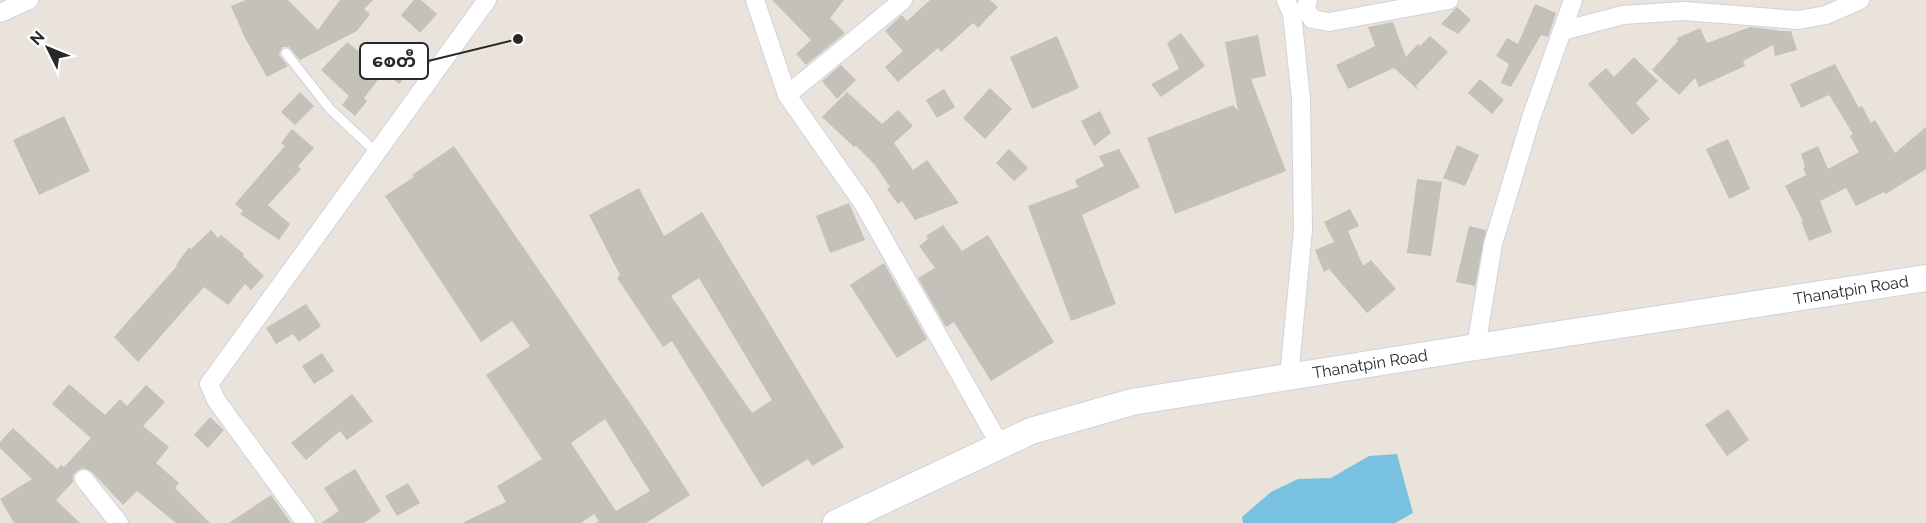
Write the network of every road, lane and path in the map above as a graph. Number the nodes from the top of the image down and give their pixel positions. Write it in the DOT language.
graph roads {
  1 [pos="29,0"];
  2 [pos="487,0"];
  3 [pos="755,0"];
  4 [pos="903,0"];
  5 [pos="1286,0"];
  6 [pos="1308,0"];
  7 [pos="1449,0"];
  8 [pos="1860,0"];
  9 [pos="1572,1"];
  10 [pos="1406,4"];
  11 [pos="0,13"];
  12 [pos="1562,31"];
  13 [pos="286,53"];
  14 [pos="787,95"];
  15 [pos="377,153"];
  16 [pos="1926,278"];
  17 [pos="1476,347"];
  18 [pos="1289,377"];
  19 [pos="1000,446"];
  20 [pos="84,479"];
  21 [pos="118,523"];
  22 [pos="306,523"];
  23 [pos="836,523"];
  1 -- 11 [label="street"];
  2 -- 15 [label="street"];
  3 -- 14 [label="street"];
  4 -- 14 [label="street"];
  5 -- 18 [label="street"];
  6 -- 10 [label="street"];
  7 -- 10 [label="street"];
  8 -- 12 [label="street"];
  9 -- 12 [label="street"];
  12 -- 17 [label="street"];
  13 -- 15 [label="lane"];
  14 -- 19 [label="street"];
  15 -- 22 [label="street"];
  16 -- 17 [label="main road, Thanatpin Road"];
  17 -- 18 [label="main road, Thanatpin Road"];
  18 -- 19 [label="main road, Thanatpin Road"];
  19 -- 23 [label="main road, Thanatpin Road"];
  20 -- 21 [label="street"];
}
